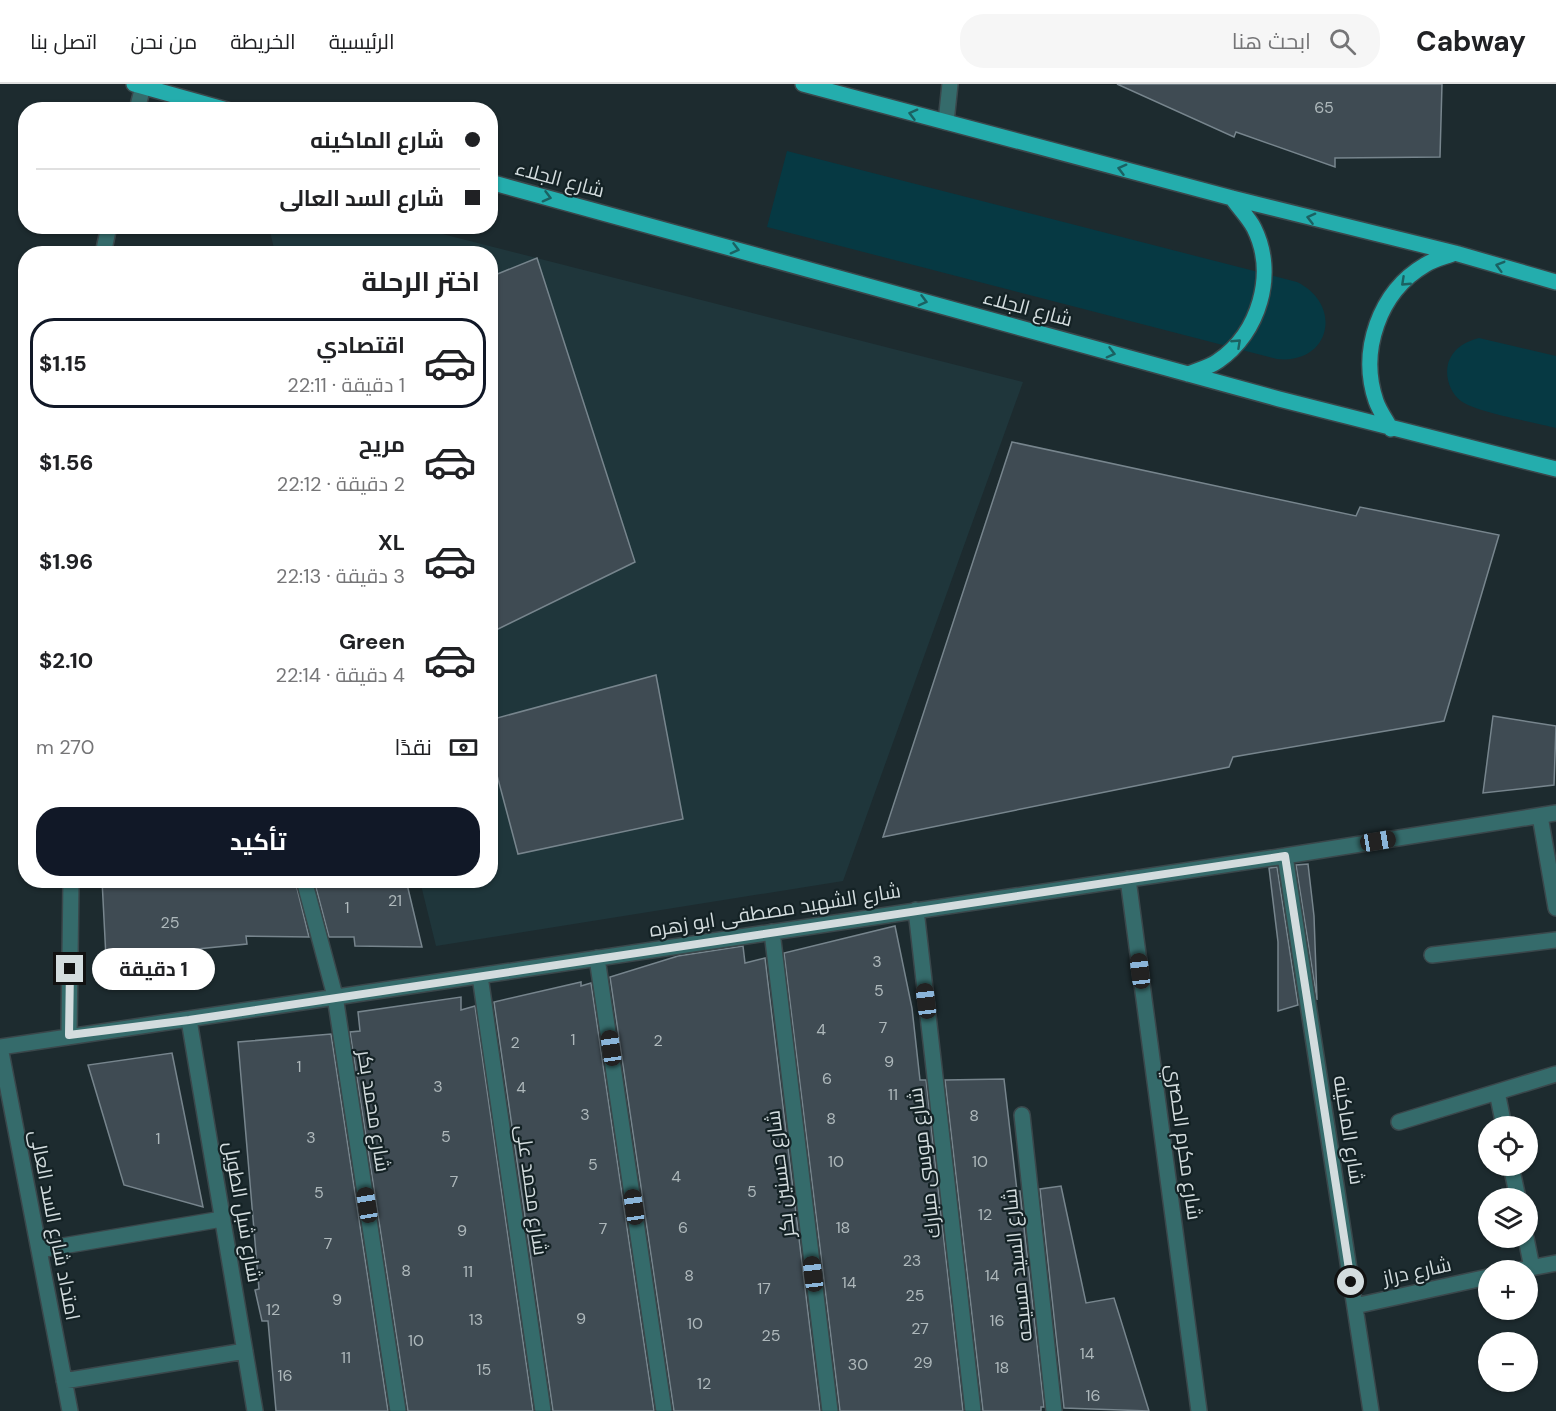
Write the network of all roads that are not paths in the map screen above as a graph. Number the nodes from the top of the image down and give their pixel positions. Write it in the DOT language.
graph roads {
  1 [pos="803,84"];
  2 [pos="950,84"];
  3 [pos="139,85"];
  4 [pos="138,102"];
  5 [pos="199,102"];
  6 [pos="946,122"];
  7 [pos="498,184"];
  8 [pos="1232,198"];
  9 [pos="1455,253"];
  10 [pos="1556,282"];
  11 [pos="1188,374"];
  12 [pos="1391,429"];
  13 [pos="1556,469"];
  14 [pos="1556,813"];
  15 [pos="1540,816"];
  16 [pos="1285,856"];
  17 [pos="1128,879"];
  18 [pos="71,888"];
  19 [pos="306,888"];
  20 [pos="1556,908"];
  21 [pos="916,910"];
  22 [pos="772,932"];
  23 [pos="1556,940"];
  24 [pos="1432,955"];
  25 [pos="597,958"];
  26 [pos="480,976"];
  27 [pos="335,996"];
  28 [pos="189,1020"];
  29 [pos="69,1035"];
  30 [pos="0,1047"];
  31 [pos="1556,1074"];
  32 [pos="1497,1092"];
  33 [pos="1022,1115"];
  34 [pos="1502,1116"];
  35 [pos="1399,1122"];
  36 [pos="222,1219"];
  37 [pos="39,1250"];
  38 [pos="1556,1263"];
  39 [pos="1538,1267"];
  40 [pos="1478,1279"];
  41 [pos="1355,1306"];
  42 [pos="245,1351"];
  43 [pos="64,1381"];
  44 [pos="70,1411"];
  45 [pos="255,1411"];
  46 [pos="398,1411"];
  47 [pos="543,1411"];
  48 [pos="664,1411"];
  49 [pos="830,1411"];
  50 [pos="973,1411"];
  51 [pos="1054,1411"];
  52 [pos="1199,1411"];
  53 [pos="1371,1411"];
  6 -- 1 [label="main road, one-way"];
  2 -- 6 [label="street"];
  3 -- 4 [label="street"];
  3 -- 5 [label="main road"];
  8 -- 6 [label="main road, one-way"];
  7 -- 11 [label="main road, شارع الجلاء, one-way"];
  9 -- 8 [label="main road, one-way"];
  11 -- 8 [label="main road, one-way"];
  10 -- 9 [label="main road, one-way"];
  9 -- 12 [label="main road, one-way"];
  11 -- 12 [label="main road, شارع الجلاء"];
  12 -- 13 [label="main road, شارع الجلاء"];
  14 -- 15 [label="street, شارع الشهيد مصطفى ابو زهره"];
  15 -- 16 [label="street, شارع الشهيد مصطفى ابو زهره"];
  15 -- 20 [label="street"];
  16 -- 17 [label="street, شارع الشهيد مصطفى ابو زهره"];
  16 -- 41 [label="street, شارع الماكينه"];
  17 -- 21 [label="street, شارع الشهيد مصطفى ابو زهره"];
  17 -- 52 [label="street, شارع مكرم الحصري"];
  18 -- 29 [label="street"];
  19 -- 27 [label="street, شارع محمد بكر"];
  21 -- 22 [label="street, شارع الشهيد مصطفى ابو زهره"];
  21 -- 50 [label="street, شارع موسى مبارك"];
  22 -- 25 [label="street, شارع الشهيد مصطفى ابو زهره"];
  22 -- 49 [label="street, شارع حسنين بكر"];
  23 -- 24 [label="street"];
  25 -- 26 [label="street, شارع الشهيد مصطفى ابو زهره"];
  25 -- 48 [label="street"];
  26 -- 27 [label="street, شارع الشهيد مصطفى ابو زهره"];
  26 -- 47 [label="street, شارع محمد على"];
  27 -- 28 [label="street, شارع الشهيد مصطفى ابو زهره"];
  27 -- 46 [label="street, شارع محمد بكر"];
  28 -- 29 [label="street, شارع الشهيد مصطفى ابو زهره"];
  28 -- 36 [label="street, شارع شبل الطويل"];
  29 -- 30 [label="street, شارع الشهيد مصطفى ابو زهره"];
  30 -- 37 [label="street, امتداد شارع السد العالى"];
  31 -- 32 [label="street"];
  32 -- 34 [label="street"];
  32 -- 35 [label="street"];
  33 -- 51 [label="street, شارع السيد مسيحه"];
  36 -- 37 [label="street"];
  36 -- 42 [label="street, شارع شبل الطويل"];
  37 -- 43 [label="street, امتداد شارع السد العالى"];
  38 -- 39 [label="street"];
  40 -- 41 [label="street, شارع دراز"];
  41 -- 53 [label="street, شارع الماكينه"];
  42 -- 43 [label="street"];
  42 -- 45 [label="street, شارع شبل الطويل"];
  43 -- 44 [label="street, امتداد شارع السد العالى"];
}
